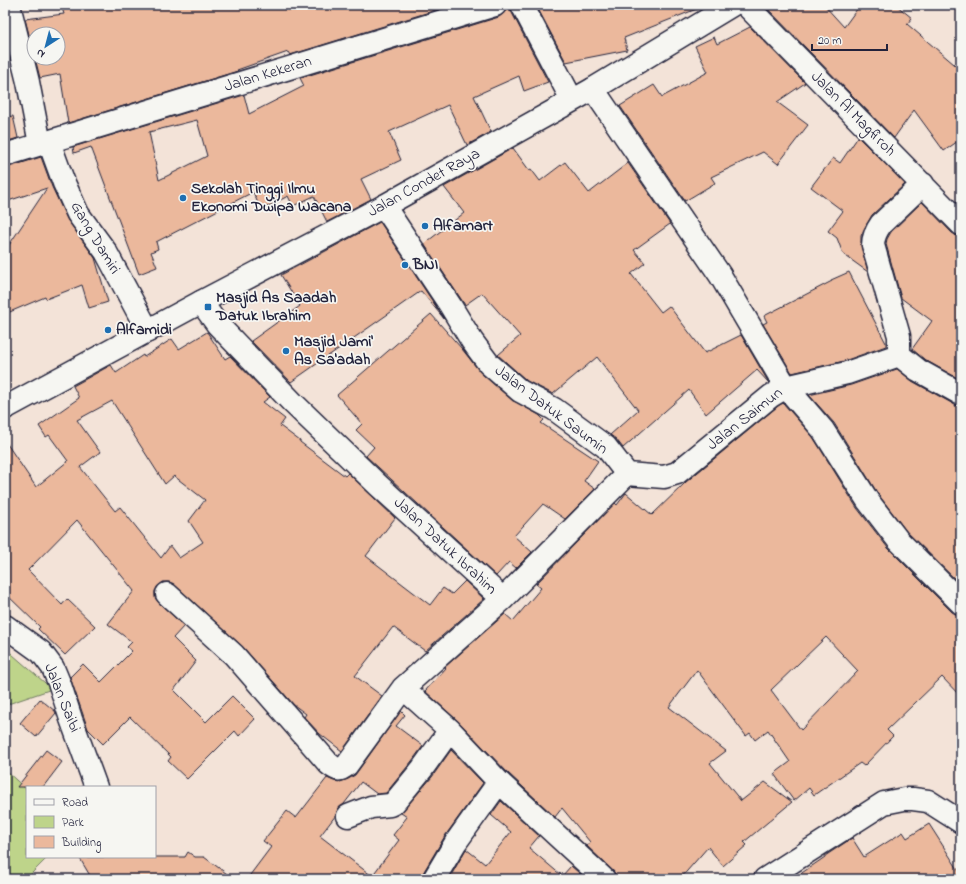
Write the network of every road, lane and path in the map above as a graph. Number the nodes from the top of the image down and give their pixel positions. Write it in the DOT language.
graph roads {
  1 [pos="9,5"];
  2 [pos="495,5"];
  3 [pos="522,5"];
  4 [pos="732,5"];
  5 [pos="746,5"];
  6 [pos="593,88"];
  7 [pos="572,100"];
  8 [pos="45,143"];
  9 [pos="5,155"];
  10 [pos="923,184"];
  11 [pos="384,206"];
  12 [pos="961,224"];
  13 [pos="201,302"];
  14 [pos="148,331"];
  15 [pos="899,355"];
  16 [pos="786,387"];
  17 [pos="961,394"];
  18 [pos="5,408"];
  19 [pos="627,474"];
  20 [pos="168,594"];
  21 [pos="503,599"];
  22 [pos="961,602"];
  23 [pos="5,626"];
  24 [pos="403,688"];
  25 [pos="450,730"];
  26 [pos="499,782"];
  27 [pos="96,786"];
  28 [pos="348,816"];
  29 [pos="961,822"];
  30 [pos="434,879"];
  31 [pos="604,879"];
  32 [pos="765,879"];
  1 -- 8 [label="street"];
  2 -- 8 [label="street, Jalan Kekeran"];
  3 -- 7 [label="street"];
  4 -- 6 [label="street, Jalan Condet Raya"];
  5 -- 10 [label="street, Jalan Al Magfiroh"];
  6 -- 7 [label="street, Jalan Condet Raya"];
  6 -- 16 [label="street"];
  7 -- 11 [label="street, Jalan Condet Raya"];
  8 -- 9 [label="street, Jalan Kekeran"];
  8 -- 14 [label="street, Gang Damiri"];
  10 -- 12 [label="street, Jalan Al Magfiroh"];
  10 -- 15 [label="street"];
  11 -- 13 [label="street, Jalan Condet Raya"];
  11 -- 19 [label="street, Jalan Datuk Saumin"];
  13 -- 14 [label="street, Jalan Condet Raya"];
  13 -- 21 [label="street, Jalan Datuk Ibrahim"];
  14 -- 18 [label="street, Jalan Condet Raya"];
  15 -- 16 [label="street, Jalan Saimun"];
  15 -- 17 [label="street"];
  16 -- 19 [label="street, Jalan Saimun"];
  16 -- 22 [label="street"];
  19 -- 21 [label="street"];
  20 -- 24 [label="street, Jalan Datuk Ibrahim"];
  21 -- 24 [label="street, Jalan Datuk Ibrahim"];
  23 -- 27 [label="street, Jalan Saibi"];
  24 -- 25 [label="street"];
  25 -- 26 [label="street"];
  25 -- 28 [label="street"];
  26 -- 30 [label="street"];
  26 -- 31 [label="street"];
  29 -- 32 [label="street"];
}
